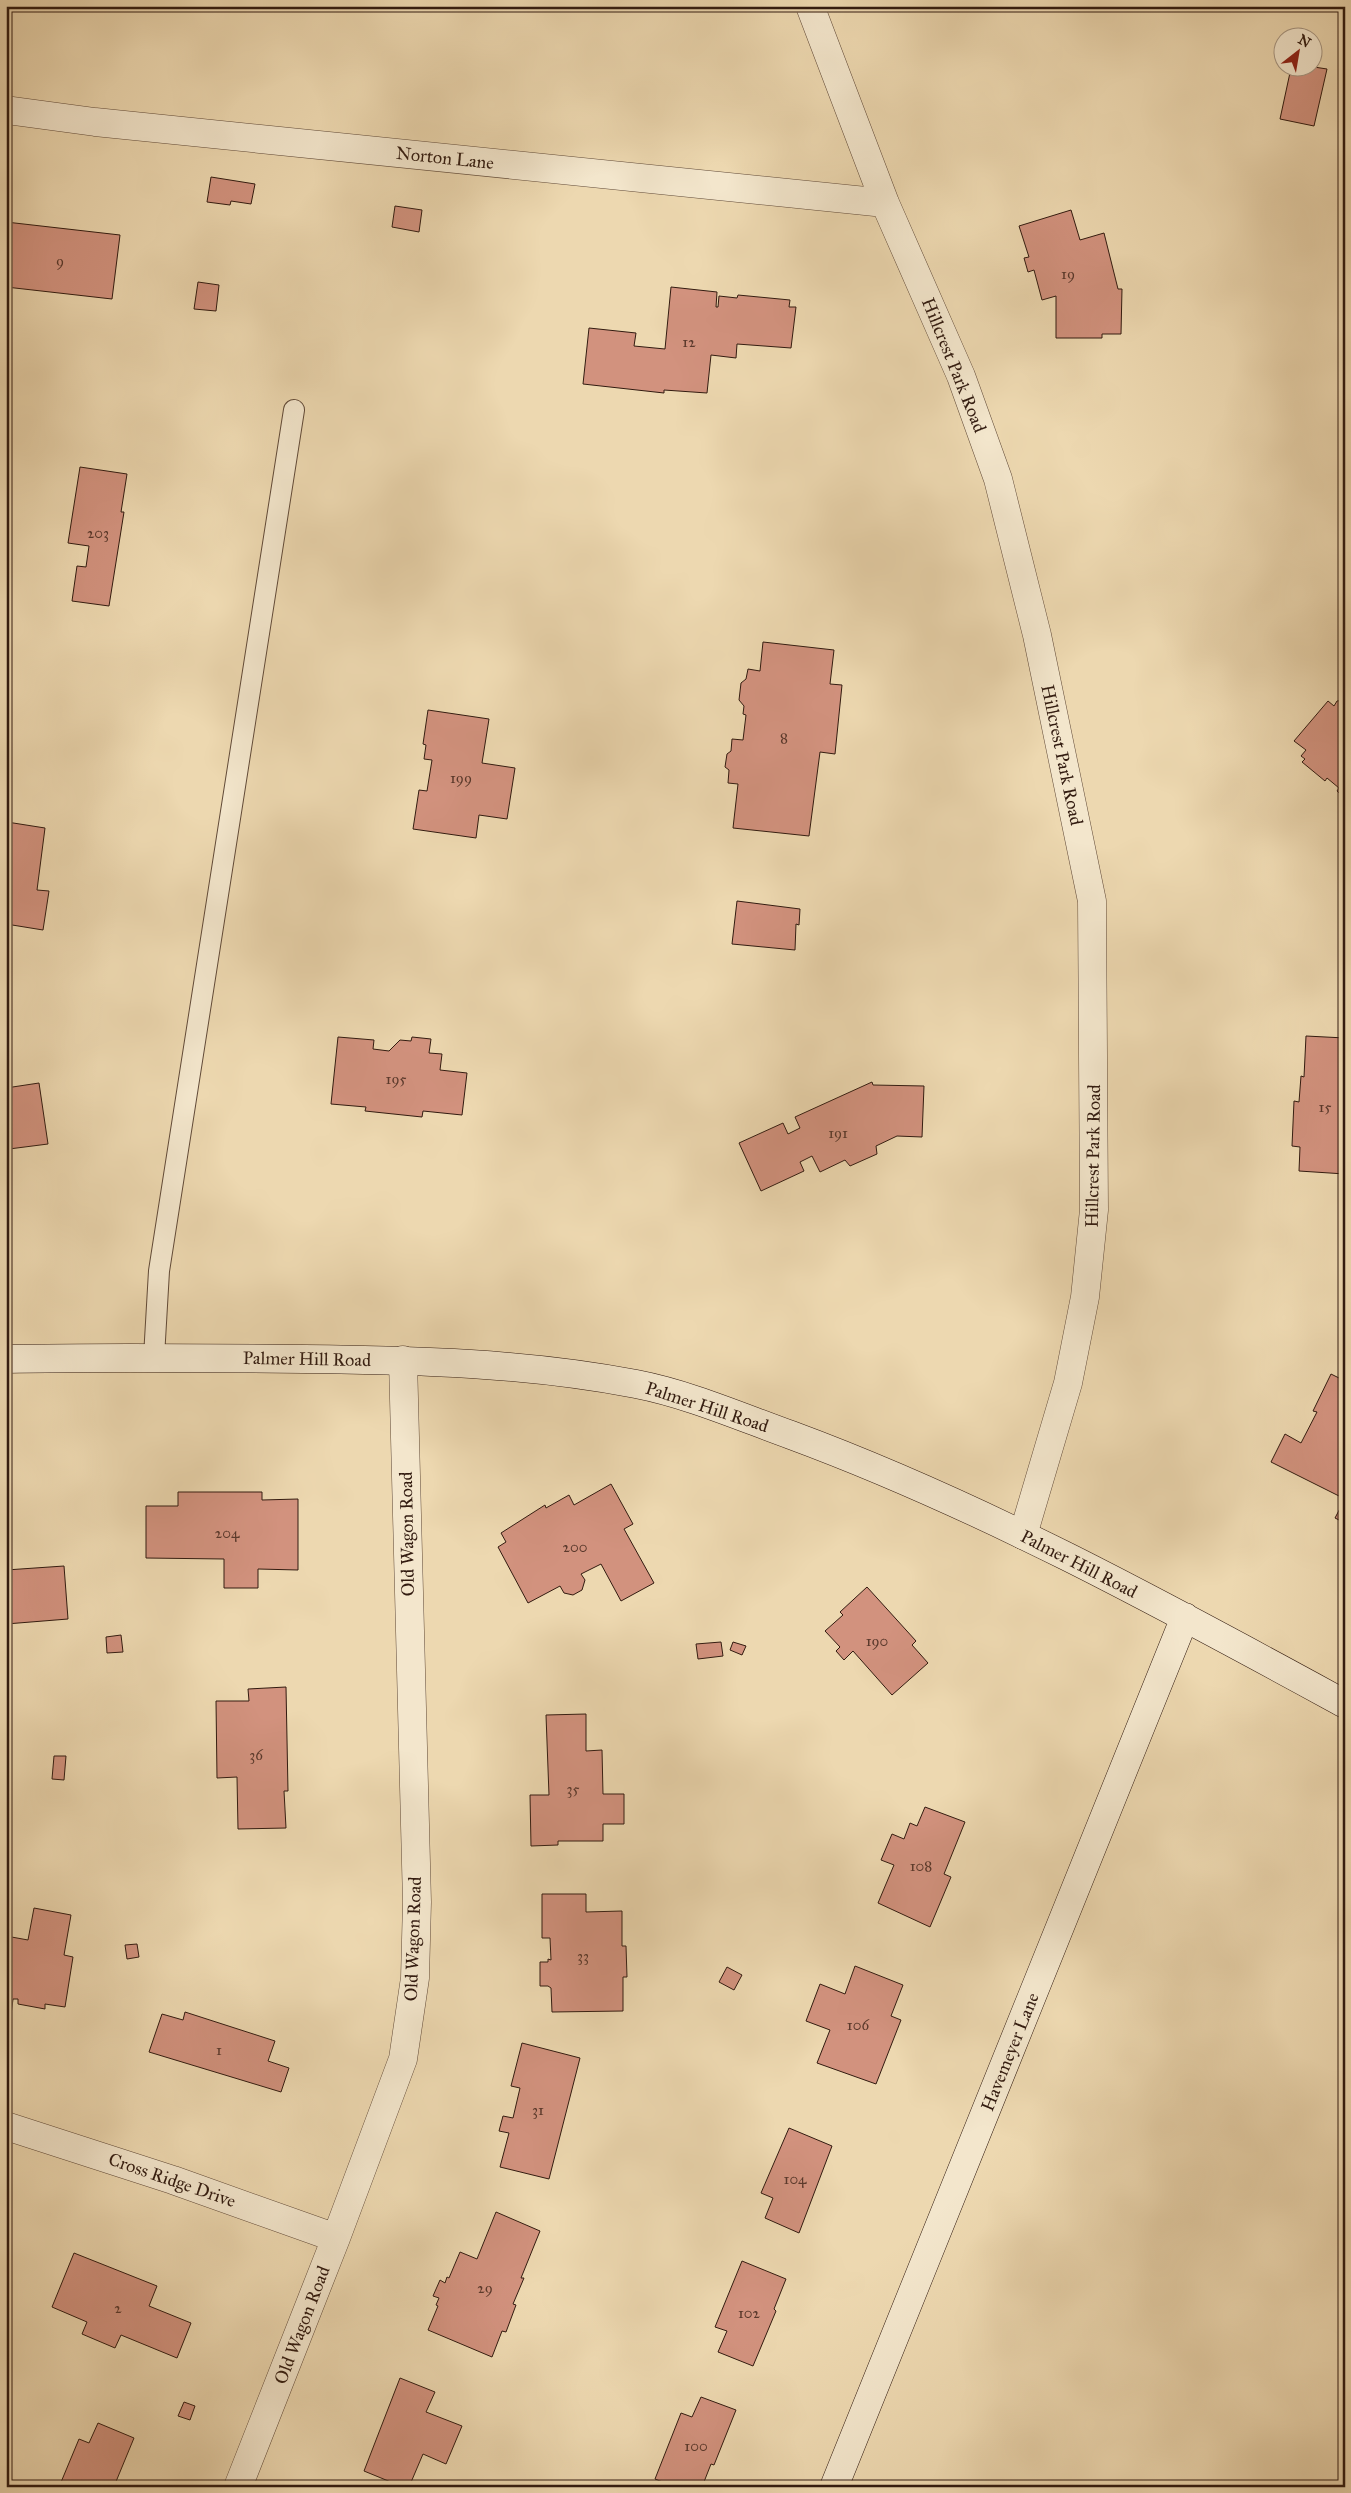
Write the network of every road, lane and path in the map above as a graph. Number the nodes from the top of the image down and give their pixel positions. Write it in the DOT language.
graph roads {
  1 [pos="810,6"];
  2 [pos="6,110"];
  3 [pos="884,202"];
  4 [pos="294,410"];
  5 [pos="154,1357"];
  6 [pos="6,1359"];
  7 [pos="403,1360"];
  8 [pos="1023,1535"];
  9 [pos="1185,1617"];
  10 [pos="1345,1704"];
  11 [pos="6,2126"];
  12 [pos="336,2238"];
  13 [pos="238,2487"];
  14 [pos="834,2487"];
  1 -- 3 [label="street, Hillcrest Park Road"];
  2 -- 3 [label="street, Norton Lane"];
  3 -- 8 [label="street, Hillcrest Park Road"];
  4 -- 5 [label="lane"];
  5 -- 6 [label="street, Palmer Hill Road"];
  5 -- 7 [label="street, Palmer Hill Road"];
  7 -- 8 [label="street, Palmer Hill Road"];
  7 -- 12 [label="street, Old Wagon Road"];
  8 -- 9 [label="street, Palmer Hill Road"];
  9 -- 10 [label="street, Palmer Hill Road"];
  9 -- 14 [label="street, Havemeyer Lane"];
  11 -- 12 [label="street, Cross Ridge Drive"];
  12 -- 13 [label="street, Old Wagon Road"];
}
